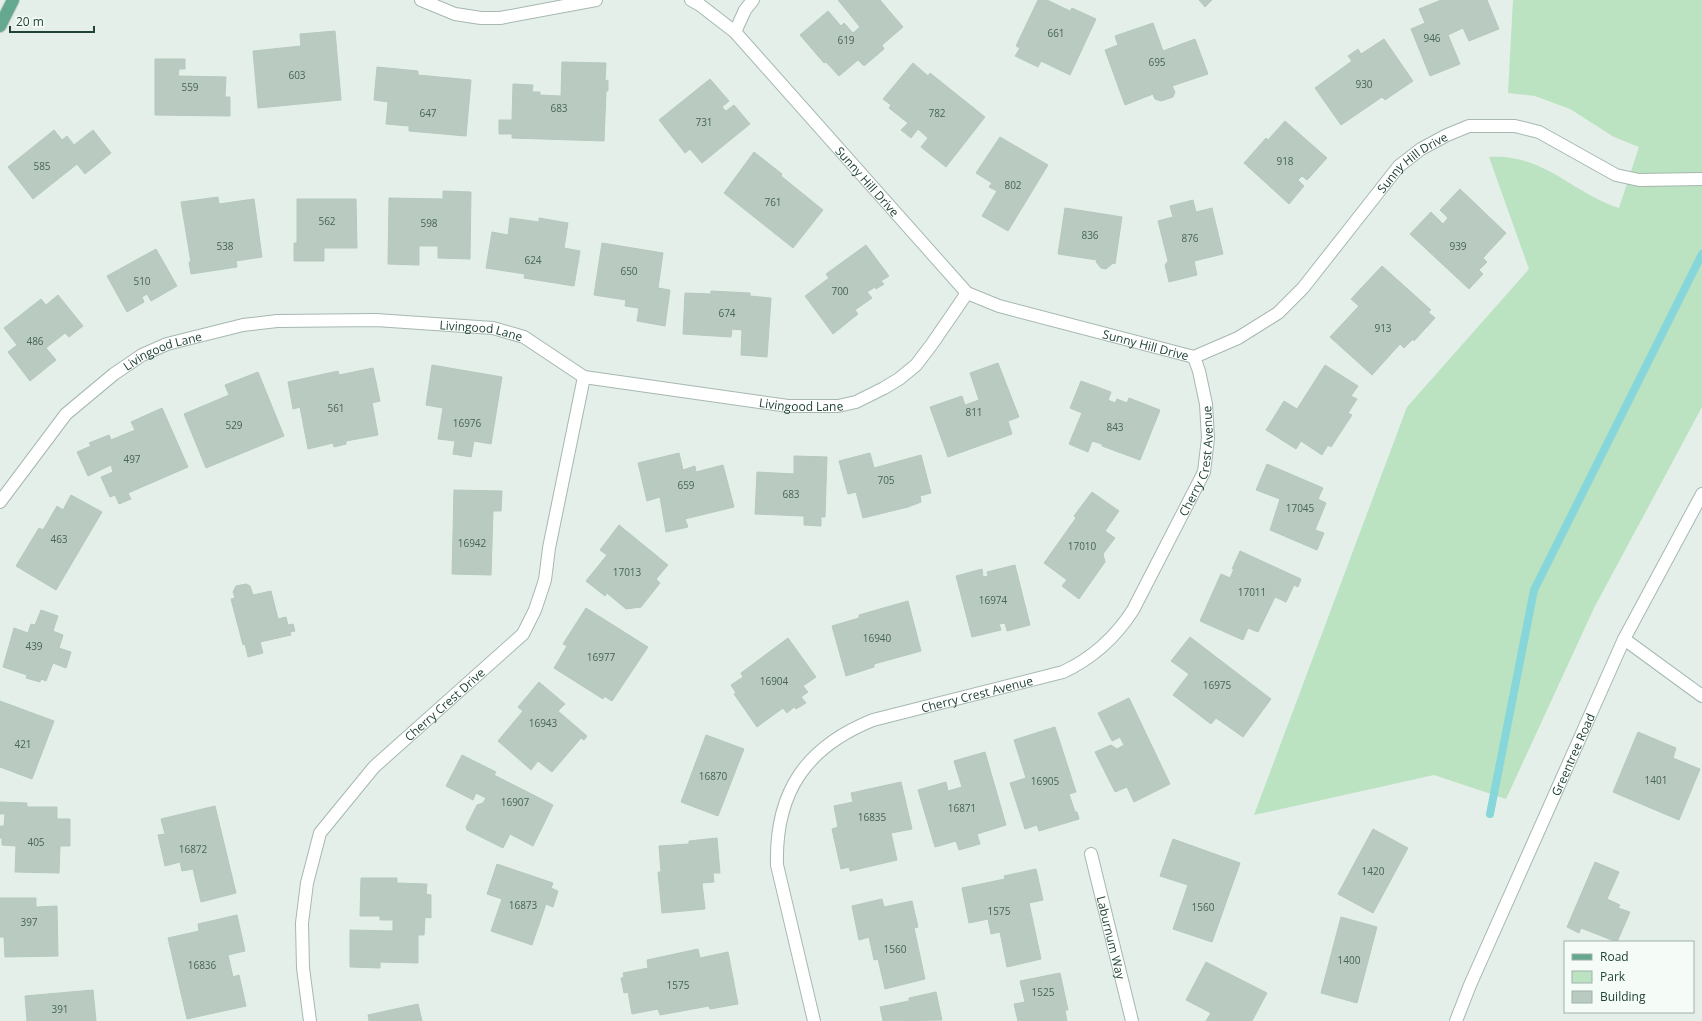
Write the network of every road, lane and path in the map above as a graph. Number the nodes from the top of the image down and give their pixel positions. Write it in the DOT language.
graph roads {
  1 [pos="13,0"];
  2 [pos="421,0"];
  3 [pos="596,0"];
  4 [pos="691,0"];
  5 [pos="753,0"];
  6 [pos="0,26"];
  7 [pos="735,32"];
  8 [pos="1702,179"];
  9 [pos="967,293"];
  10 [pos="1194,357"];
  11 [pos="584,377"];
  12 [pos="1702,494"];
  13 [pos="0,502"];
  14 [pos="1624,639"];
  15 [pos="1702,696"];
  16 [pos="1091,854"];
  17 [pos="310,1021"];
  18 [pos="814,1021"];
  19 [pos="1132,1021"];
  20 [pos="1456,1021"];
  1 -- 6 [label="main road"];
  2 -- 3 [label="street"];
  4 -- 7 [label="street, Sunny Hill Drive"];
  5 -- 7 [label="street"];
  7 -- 9 [label="street, Sunny Hill Drive"];
  8 -- 10 [label="street, Sunny Hill Drive"];
  9 -- 10 [label="street, Sunny Hill Drive"];
  9 -- 11 [label="street, Livingood Lane"];
  10 -- 18 [label="street, Cherry Crest Avenue"];
  11 -- 13 [label="street, Livingood Lane"];
  11 -- 17 [label="street, Cherry Crest Drive"];
  12 -- 14 [label="street, Greentree Road"];
  14 -- 15 [label="street"];
  14 -- 20 [label="street, Greentree Road"];
  16 -- 19 [label="street, Laburnum Way"];
}
